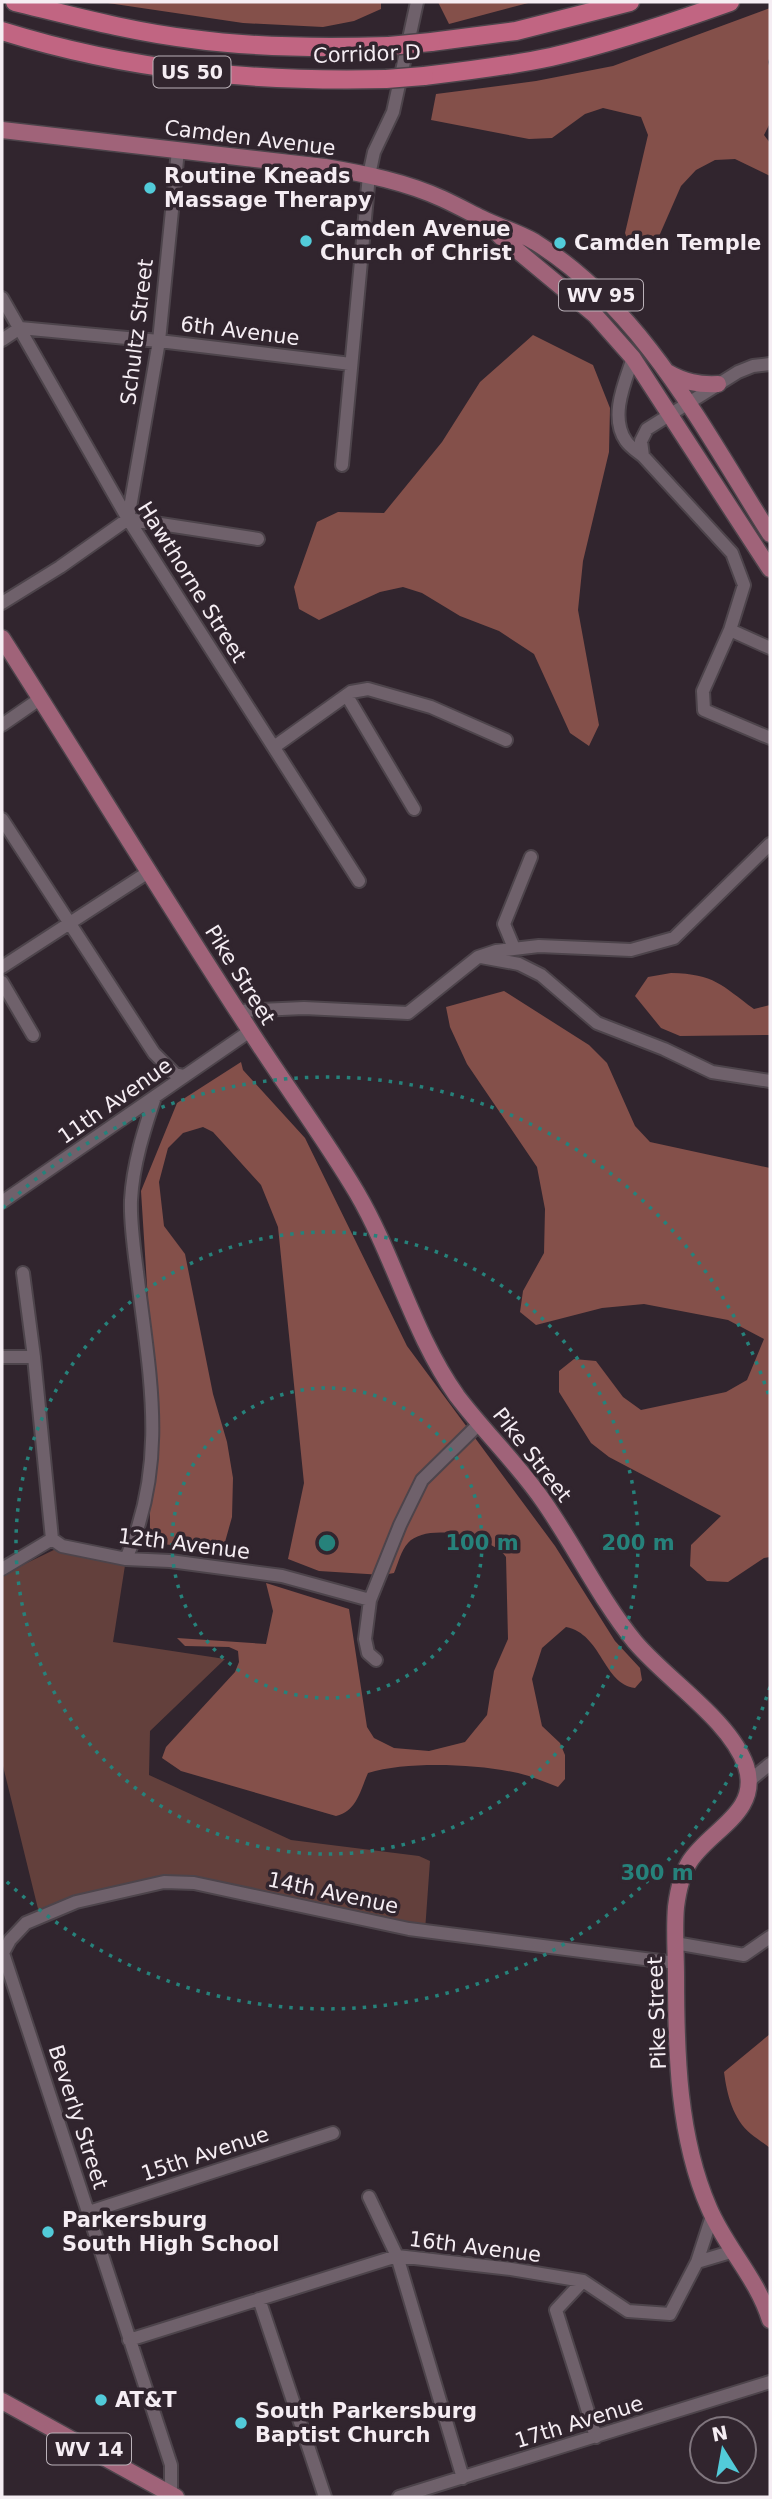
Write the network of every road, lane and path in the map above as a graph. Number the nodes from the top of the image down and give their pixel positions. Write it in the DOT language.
graph roads {
  1 [pos="15,2"];
  2 [pos="417,2"];
  3 [pos="630,2"];
  4 [pos="730,2"];
  5 [pos="2,31"];
  6 [pos="2,130"];
  7 [pos="178,150"];
  8 [pos="369,174"];
  9 [pos="485,220"];
  10 [pos="2,298"];
  11 [pos="20,328"];
  12 [pos="2,340"];
  13 [pos="159,341"];
  14 [pos="633,358"];
  15 [pos="770,364"];
  16 [pos="351,365"];
  17 [pos="665,370"];
  18 [pos="718,384"];
  19 [pos="687,403"];
  20 [pos="671,413"];
  21 [pos="643,456"];
  22 [pos="342,464"];
  23 [pos="128,519"];
  24 [pos="770,534"];
  25 [pos="258,539"];
  26 [pos="770,569"];
  27 [pos="2,604"];
  28 [pos="730,630"];
  29 [pos="2,638"];
  30 [pos="770,648"];
  31 [pos="347,696"];
  32 [pos="41,698"];
  33 [pos="2,725"];
  34 [pos="770,738"];
  35 [pos="506,740"];
  36 [pos="274,747"];
  37 [pos="414,809"];
  38 [pos="2,819"];
  39 [pos="770,844"];
  40 [pos="531,857"];
  41 [pos="149,871"];
  42 [pos="359,881"];
  43 [pos="71,924"];
  44 [pos="514,948"];
  45 [pos="478,957"];
  46 [pos="2,967"];
  47 [pos="2,982"];
  48 [pos="237,1011"];
  49 [pos="250,1031"];
  50 [pos="33,1035"];
  51 [pos="184,1076"];
  52 [pos="770,1082"];
  53 [pos="155,1097"];
  54 [pos="2,1202"];
  55 [pos="23,1273"];
  56 [pos="2,1357"];
  57 [pos="34,1357"];
  58 [pos="480,1423"];
  59 [pos="52,1539"];
  60 [pos="126,1559"];
  61 [pos="2,1569"];
  62 [pos="370,1600"];
  63 [pos="376,1660"];
  64 [pos="770,1765"];
  65 [pos="749,1781"];
  66 [pos="770,1937"];
  67 [pos="676,1943"];
  68 [pos="3,1953"];
  69 [pos="676,1963"];
  70 [pos="333,2133"];
  71 [pos="369,2197"];
  72 [pos="89,2212"];
  73 [pos="712,2216"];
  74 [pos="734,2251"];
  75 [pos="397,2256"];
  76 [pos="697,2262"];
  77 [pos="583,2281"];
  78 [pos="259,2299"];
  79 [pos="770,2320"];
  80 [pos="129,2340"];
  81 [pos="770,2382"];
  82 [pos="2,2401"];
  83 [pos="596,2437"];
  84 [pos="463,2478"];
  85 [pos="173,2496"];
  86 [pos="325,2497"];
  87 [pos="399,2497"];
  1 -- 3 [label="highway, Corridor D / US 50, bridge"];
  2 -- 8 [label="street"];
  4 -- 5 [label="highway, Corridor D / US 50, bridge"];
  6 -- 7 [label="main road, Camden Avenue / WV 95"];
  7 -- 8 [label="main road, Camden Avenue / WV 95"];
  7 -- 13 [label="street, Schultz Street"];
  8 -- 9 [label="main road, Camden Avenue / WV 95"];
  8 -- 16 [label="street"];
  9 -- 14 [label="main road, Camden Avenue / WV 95"];
  9 -- 17 [label="main road, Camden Avenue / WV 95"];
  10 -- 11 [label="street, Hawthorne Street"];
  11 -- 12 [label="street"];
  11 -- 13 [label="street, 6th Avenue"];
  11 -- 23 [label="street, Hawthorne Street"];
  13 -- 16 [label="street, 6th Avenue"];
  13 -- 23 [label="street, Schultz Street"];
  14 -- 20 [label="main road, Camden Avenue / WV 95"];
  14 -- 21 [label="street"];
  15 -- 18 [label="street"];
  16 -- 22 [label="street"];
  17 -- 18 [label="main road"];
  17 -- 19 [label="main road, Camden Avenue / WV 95"];
  18 -- 19 [label="street"];
  19 -- 20 [label="street"];
  19 -- 24 [label="main road, WV 95"];
  20 -- 21 [label="street"];
  20 -- 26 [label="main road, WV 95"];
  21 -- 28 [label="street"];
  23 -- 25 [label="street"];
  23 -- 27 [label="street"];
  23 -- 36 [label="street, Hawthorne Street"];
  28 -- 30 [label="street"];
  28 -- 34 [label="street"];
  29 -- 32 [label="main road, Pike Street"];
  31 -- 35 [label="street"];
  31 -- 36 [label="street"];
  31 -- 37 [label="street"];
  32 -- 33 [label="street"];
  32 -- 41 [label="main road, Pike Street"];
  36 -- 42 [label="street, Hawthorne Street"];
  38 -- 43 [label="street"];
  39 -- 44 [label="street"];
  40 -- 44 [label="street"];
  41 -- 43 [label="street"];
  41 -- 48 [label="main road, Pike Street"];
  43 -- 46 [label="street"];
  43 -- 51 [label="street"];
  44 -- 45 [label="street"];
  45 -- 48 [label="street"];
  45 -- 52 [label="street"];
  47 -- 50 [label="street"];
  48 -- 49 [label="main road, Pike Street"];
  49 -- 51 [label="street, 11th Avenue"];
  49 -- 58 [label="main road, Pike Street"];
  51 -- 53 [label="street, 11th Avenue"];
  53 -- 54 [label="street, 11th Avenue"];
  53 -- 60 [label="street"];
  55 -- 57 [label="street"];
  56 -- 57 [label="street"];
  57 -- 59 [label="street"];
  58 -- 62 [label="street"];
  58 -- 65 [label="main road, Pike Street"];
  59 -- 60 [label="street, 12th Avenue"];
  59 -- 61 [label="street"];
  60 -- 62 [label="street, 12th Avenue"];
  62 -- 63 [label="street"];
  64 -- 65 [label="street"];
  65 -- 67 [label="main road, Pike Street"];
  66 -- 67 [label="street"];
  67 -- 69 [label="main road, Pike Street"];
  68 -- 69 [label="street, 14th Avenue"];
  68 -- 72 [label="street, Beverly Street"];
  69 -- 73 [label="main road, Pike Street"];
  70 -- 72 [label="street, 15th Avenue"];
  71 -- 75 [label="street"];
  72 -- 80 [label="street, Beverly Street"];
  73 -- 74 [label="main road, Pike Street"];
  73 -- 76 [label="street, 16th Avenue"];
  74 -- 76 [label="street"];
  74 -- 79 [label="main road, Pike Street"];
  75 -- 77 [label="street, 16th Avenue"];
  75 -- 78 [label="street, 16th Avenue"];
  75 -- 84 [label="street"];
  76 -- 77 [label="street, 16th Avenue"];
  77 -- 83 [label="street"];
  78 -- 80 [label="street, 16th Avenue"];
  78 -- 86 [label="street"];
  80 -- 85 [label="street, Beverly Street"];
  81 -- 83 [label="street, 17th Avenue"];
  82 -- 85 [label="main road, WV 14"];
  83 -- 84 [label="street, 17th Avenue"];
  84 -- 87 [label="street, 17th Avenue"];
}
